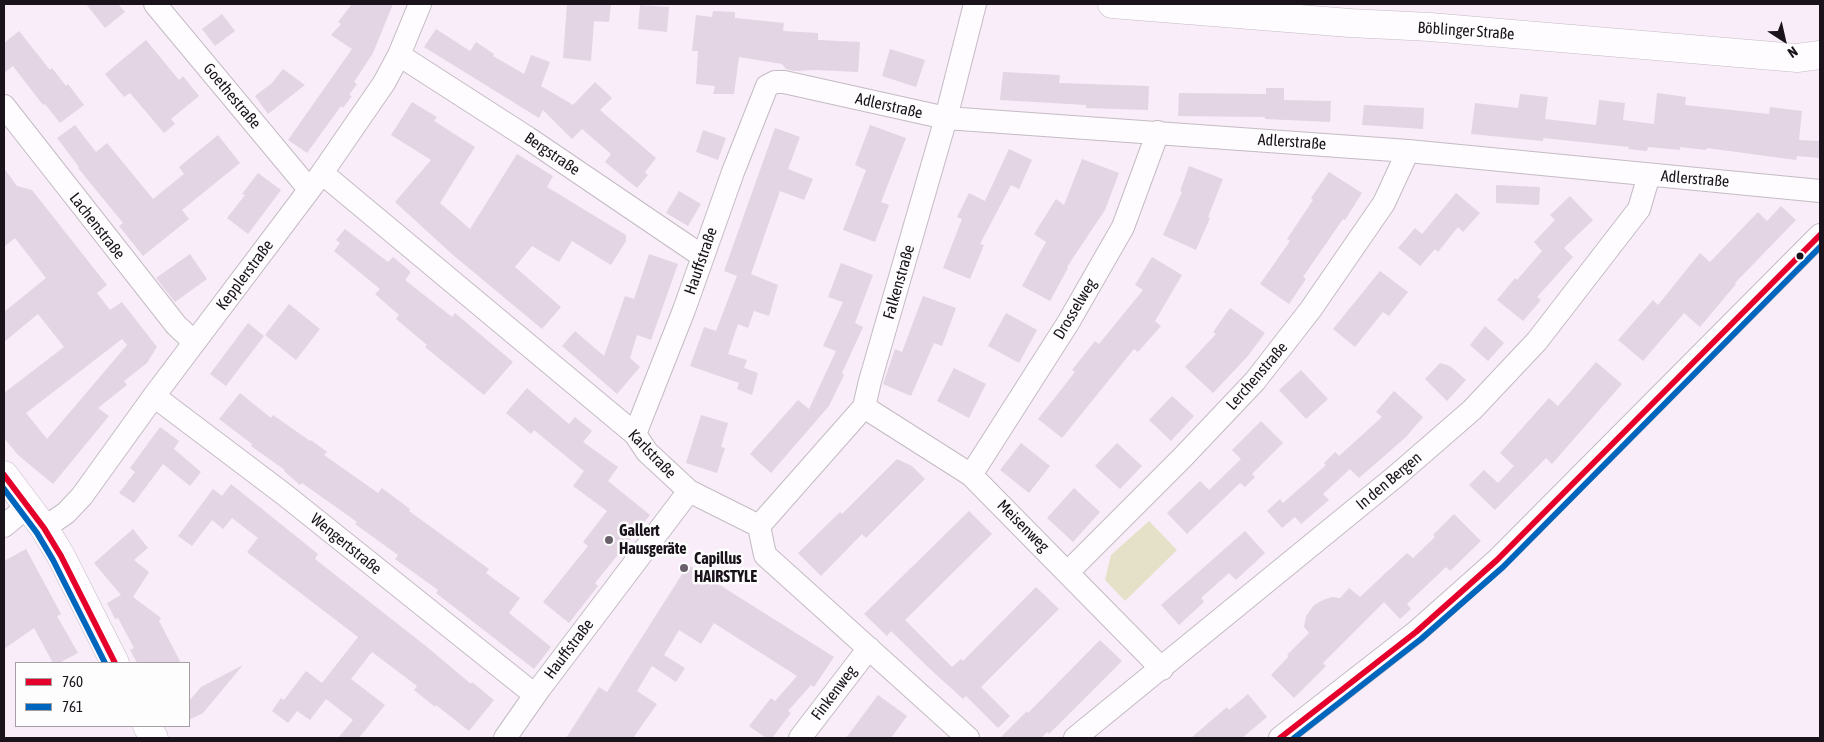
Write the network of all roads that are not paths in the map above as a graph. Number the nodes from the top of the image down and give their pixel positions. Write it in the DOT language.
graph roads {
  1 [pos="155,4"];
  2 [pos="420,4"];
  3 [pos="976,4"];
  4 [pos="1112,4"];
  5 [pos="399,55"];
  6 [pos="1820,55"];
  7 [pos="767,86"];
  8 [pos="4,106"];
  9 [pos="946,118"];
  10 [pos="1158,132"];
  11 [pos="1408,151"];
  12 [pos="1649,175"];
  13 [pos="316,181"];
  14 [pos="1820,191"];
  15 [pos="1820,235"];
  16 [pos="702,256"];
  17 [pos="194,342"];
  18 [pos="154,396"];
  19 [pos="864,407"];
  20 [pos="635,434"];
  21 [pos="4,474"];
  22 [pos="972,475"];
  23 [pos="689,491"];
  24 [pos="28,506"];
  25 [pos="4,526"];
  26 [pos="759,526"];
  27 [pos="44,528"];
  28 [pos="1068,572"];
  29 [pos="869,648"];
  30 [pos="115,662"];
  31 [pos="1162,669"];
  32 [pos="535,694"];
  33 [pos="148,727"];
  34 [pos="154,738"];
  35 [pos="505,738"];
  36 [pos="800,738"];
  37 [pos="968,738"];
  38 [pos="1075,738"];
  39 [pos="1280,738"];
  1 -- 13 [label="street, Goethestraße"];
  2 -- 5 [label="street, Kepplerstraße"];
  3 -- 9 [label="street, Falkenstraße"];
  4 -- 6 [label="main road, Böblinger Straße"];
  5 -- 13 [label="street, Kepplerstraße"];
  5 -- 16 [label="street, Bergstraße"];
  7 -- 9 [label="street, Adlerstraße"];
  7 -- 16 [label="street, Hauffstraße"];
  8 -- 17 [label="street, Lachenstraße"];
  9 -- 10 [label="street, Adlerstraße"];
  9 -- 19 [label="street, Falkenstraße"];
  10 -- 11 [label="street, Adlerstraße"];
  10 -- 22 [label="street, Drosselweg"];
  11 -- 12 [label="street, Adlerstraße"];
  11 -- 28 [label="street, Lerchenstraße"];
  12 -- 14 [label="street, Adlerstraße"];
  12 -- 31 [label="street, In den Bergen"];
  13 -- 17 [label="street, Kepplerstraße"];
  13 -- 20 [label="street, Karlstraße"];
  15 -- 39 [label="street"];
  16 -- 20 [label="street, Hauffstraße"];
  17 -- 18 [label="street, Kepplerstraße"];
  18 -- 27 [label="street, Kepplerstraße"];
  18 -- 32 [label="street, Wengertstraße"];
  19 -- 22 [label="street, Meisenweg"];
  19 -- 26 [label="street, Falkenstraße"];
  20 -- 23 [label="street, Karlstraße"];
  21 -- 24 [label="main road"];
  22 -- 28 [label="street, Meisenweg"];
  23 -- 26 [label="street, Karlstraße"];
  23 -- 32 [label="street, Hauffstraße"];
  24 -- 25 [label="street"];
  24 -- 27 [label="main road"];
  26 -- 29 [label="street"];
  27 -- 30 [label="main road"];
  28 -- 31 [label="street, Meisenweg"];
  29 -- 36 [label="street, Finkenweg"];
  29 -- 37 [label="street"];
  31 -- 38 [label="street, In den Bergen"];
  32 -- 35 [label="street, Hauffstraße"];
  33 -- 34 [label="main road"];
}
